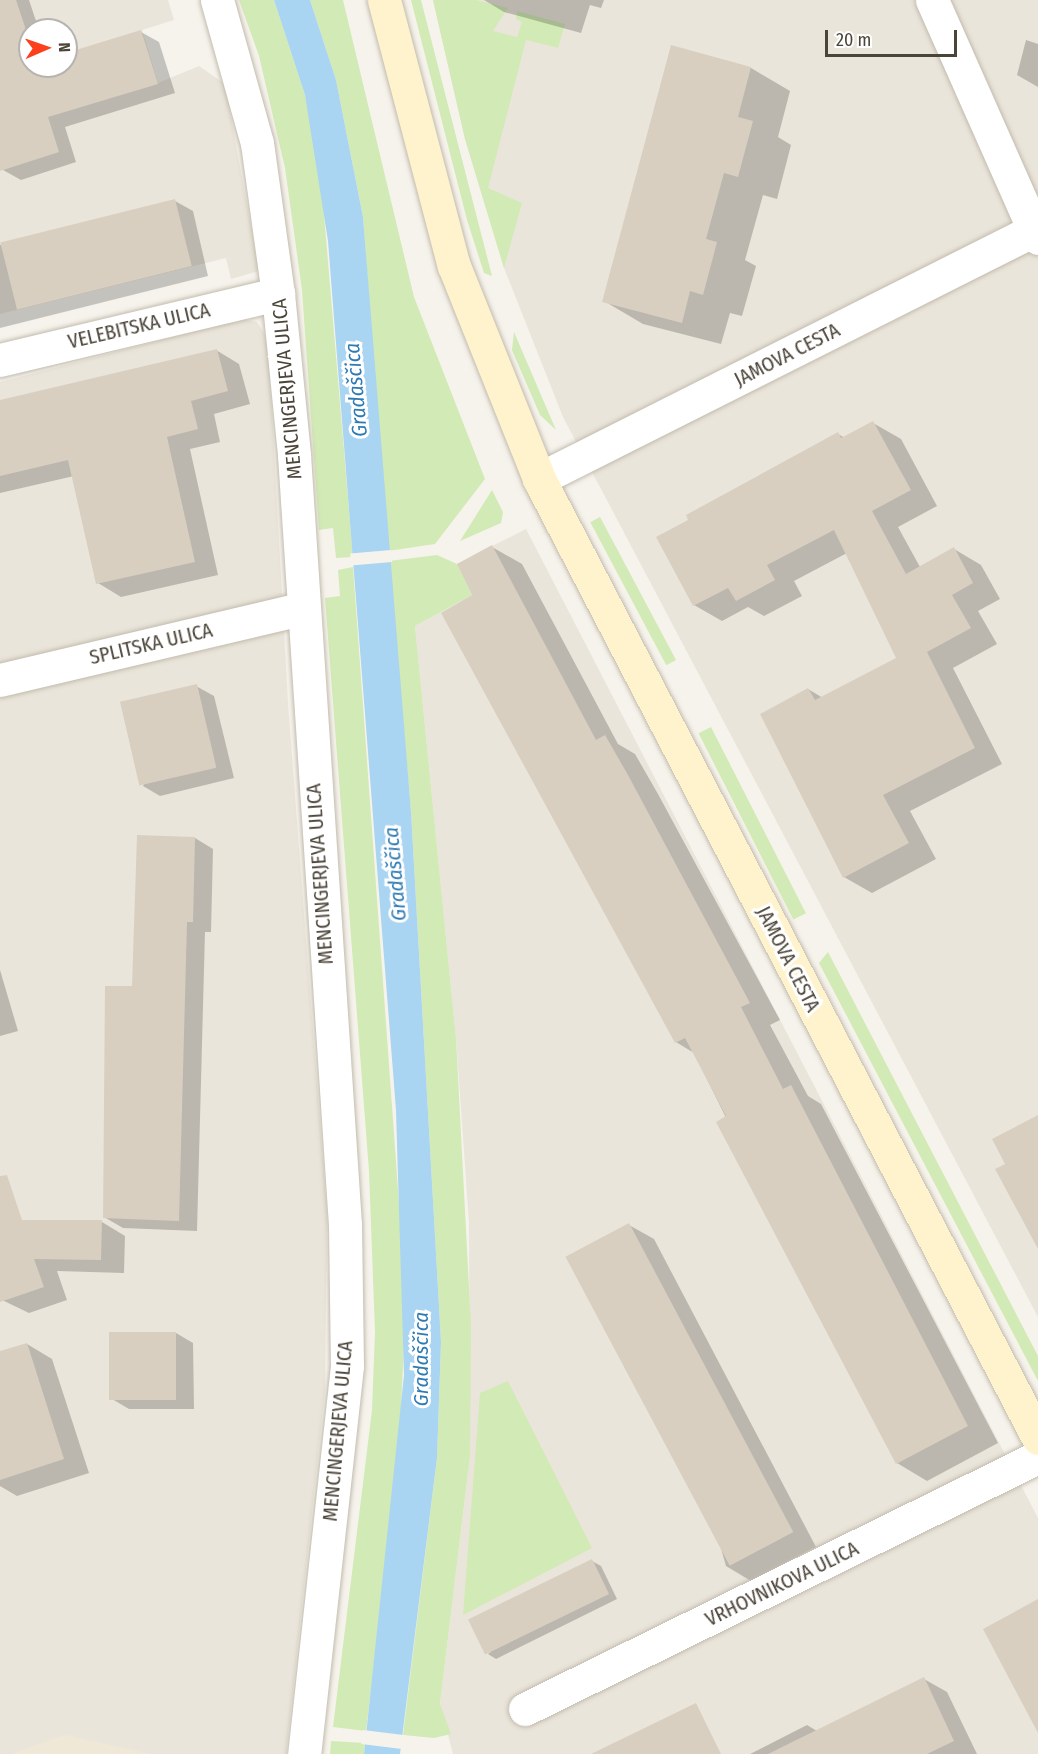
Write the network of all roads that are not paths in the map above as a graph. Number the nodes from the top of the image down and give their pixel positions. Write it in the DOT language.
graph roads {
  1 [pos="217,0"];
  2 [pos="384,0"];
  3 [pos="932,0"];
  4 [pos="1036,234"];
  5 [pos="278,294"];
  6 [pos="0,360"];
  7 [pos="539,479"];
  8 [pos="301,609"];
  9 [pos="0,680"];
  10 [pos="1038,1438"];
  11 [pos="1038,1457"];
  12 [pos="525,1709"];
  13 [pos="304,1754"];
  1 -- 5 [label="street, MENCINGERJEVA ULICA"];
  2 -- 7 [label="street, JAMOVA CESTA"];
  3 -- 4 [label="street, JAMOVA CESTA"];
  4 -- 7 [label="street, JAMOVA CESTA"];
  5 -- 6 [label="street, VELEBITSKA ULICA"];
  5 -- 8 [label="street, MENCINGERJEVA ULICA"];
  7 -- 10 [label="street, JAMOVA CESTA"];
  8 -- 9 [label="street, SPLITSKA ULICA"];
  8 -- 13 [label="street, MENCINGERJEVA ULICA"];
  11 -- 12 [label="street, VRHOVNIKOVA ULICA"];
}
